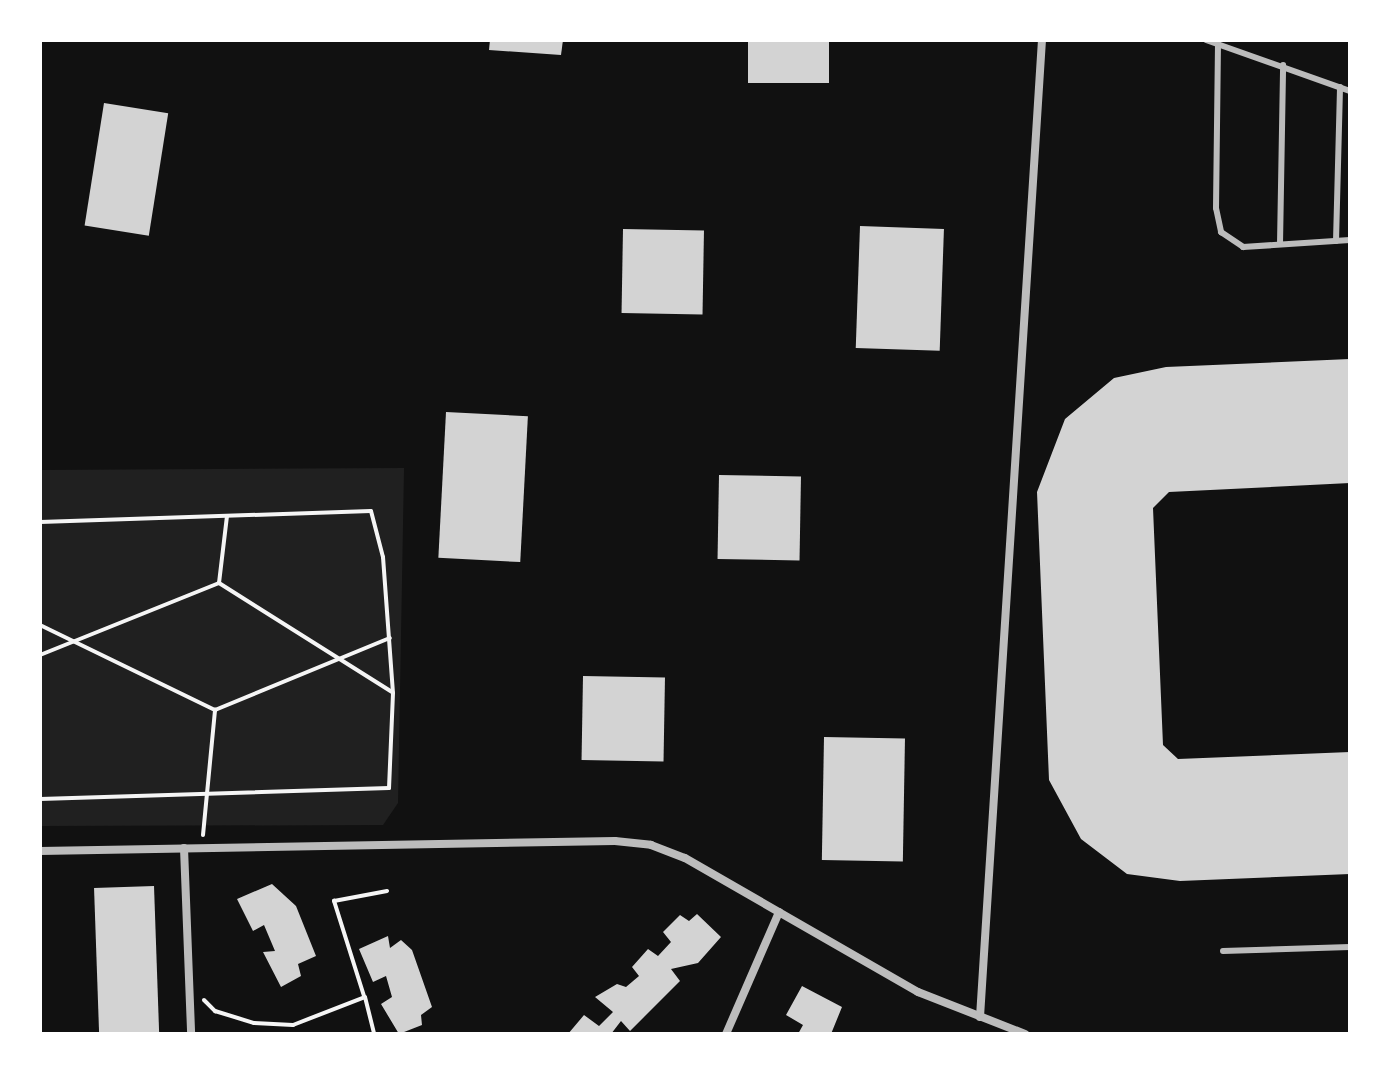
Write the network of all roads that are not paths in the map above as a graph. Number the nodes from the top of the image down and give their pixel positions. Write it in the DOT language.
graph roads {
  1 [pos="1042,40"];
  2 [pos="1206,40"];
  3 [pos="1218,44"];
  4 [pos="1283,65"];
  5 [pos="1340,87"];
  6 [pos="1350,91"];
  7 [pos="1350,240"];
  8 [pos="1336,241"];
  9 [pos="1280,244"];
  10 [pos="184,848"];
  11 [pos="40,851"];
  12 [pos="779,912"];
  13 [pos="1350,947"];
  14 [pos="1223,951"];
  15 [pos="980,1017"];
  16 [pos="1003,1030"];
  17 [pos="191,1034"];
  18 [pos="726,1034"];
  19 [pos="1025,1034"];
  1 -- 15 [label="street"];
  2 -- 3 [label="lane"];
  3 -- 4 [label="lane"];
  3 -- 9 [label="lane"];
  4 -- 5 [label="lane"];
  4 -- 9 [label="lane"];
  5 -- 6 [label="lane"];
  5 -- 8 [label="lane"];
  7 -- 8 [label="lane"];
  8 -- 9 [label="lane"];
  10 -- 11 [label="street"];
  10 -- 12 [label="street"];
  10 -- 17 [label="street"];
  12 -- 15 [label="street"];
  12 -- 18 [label="street"];
  13 -- 14 [label="lane"];
  15 -- 16 [label="street"];
  16 -- 19 [label="street"];
}
